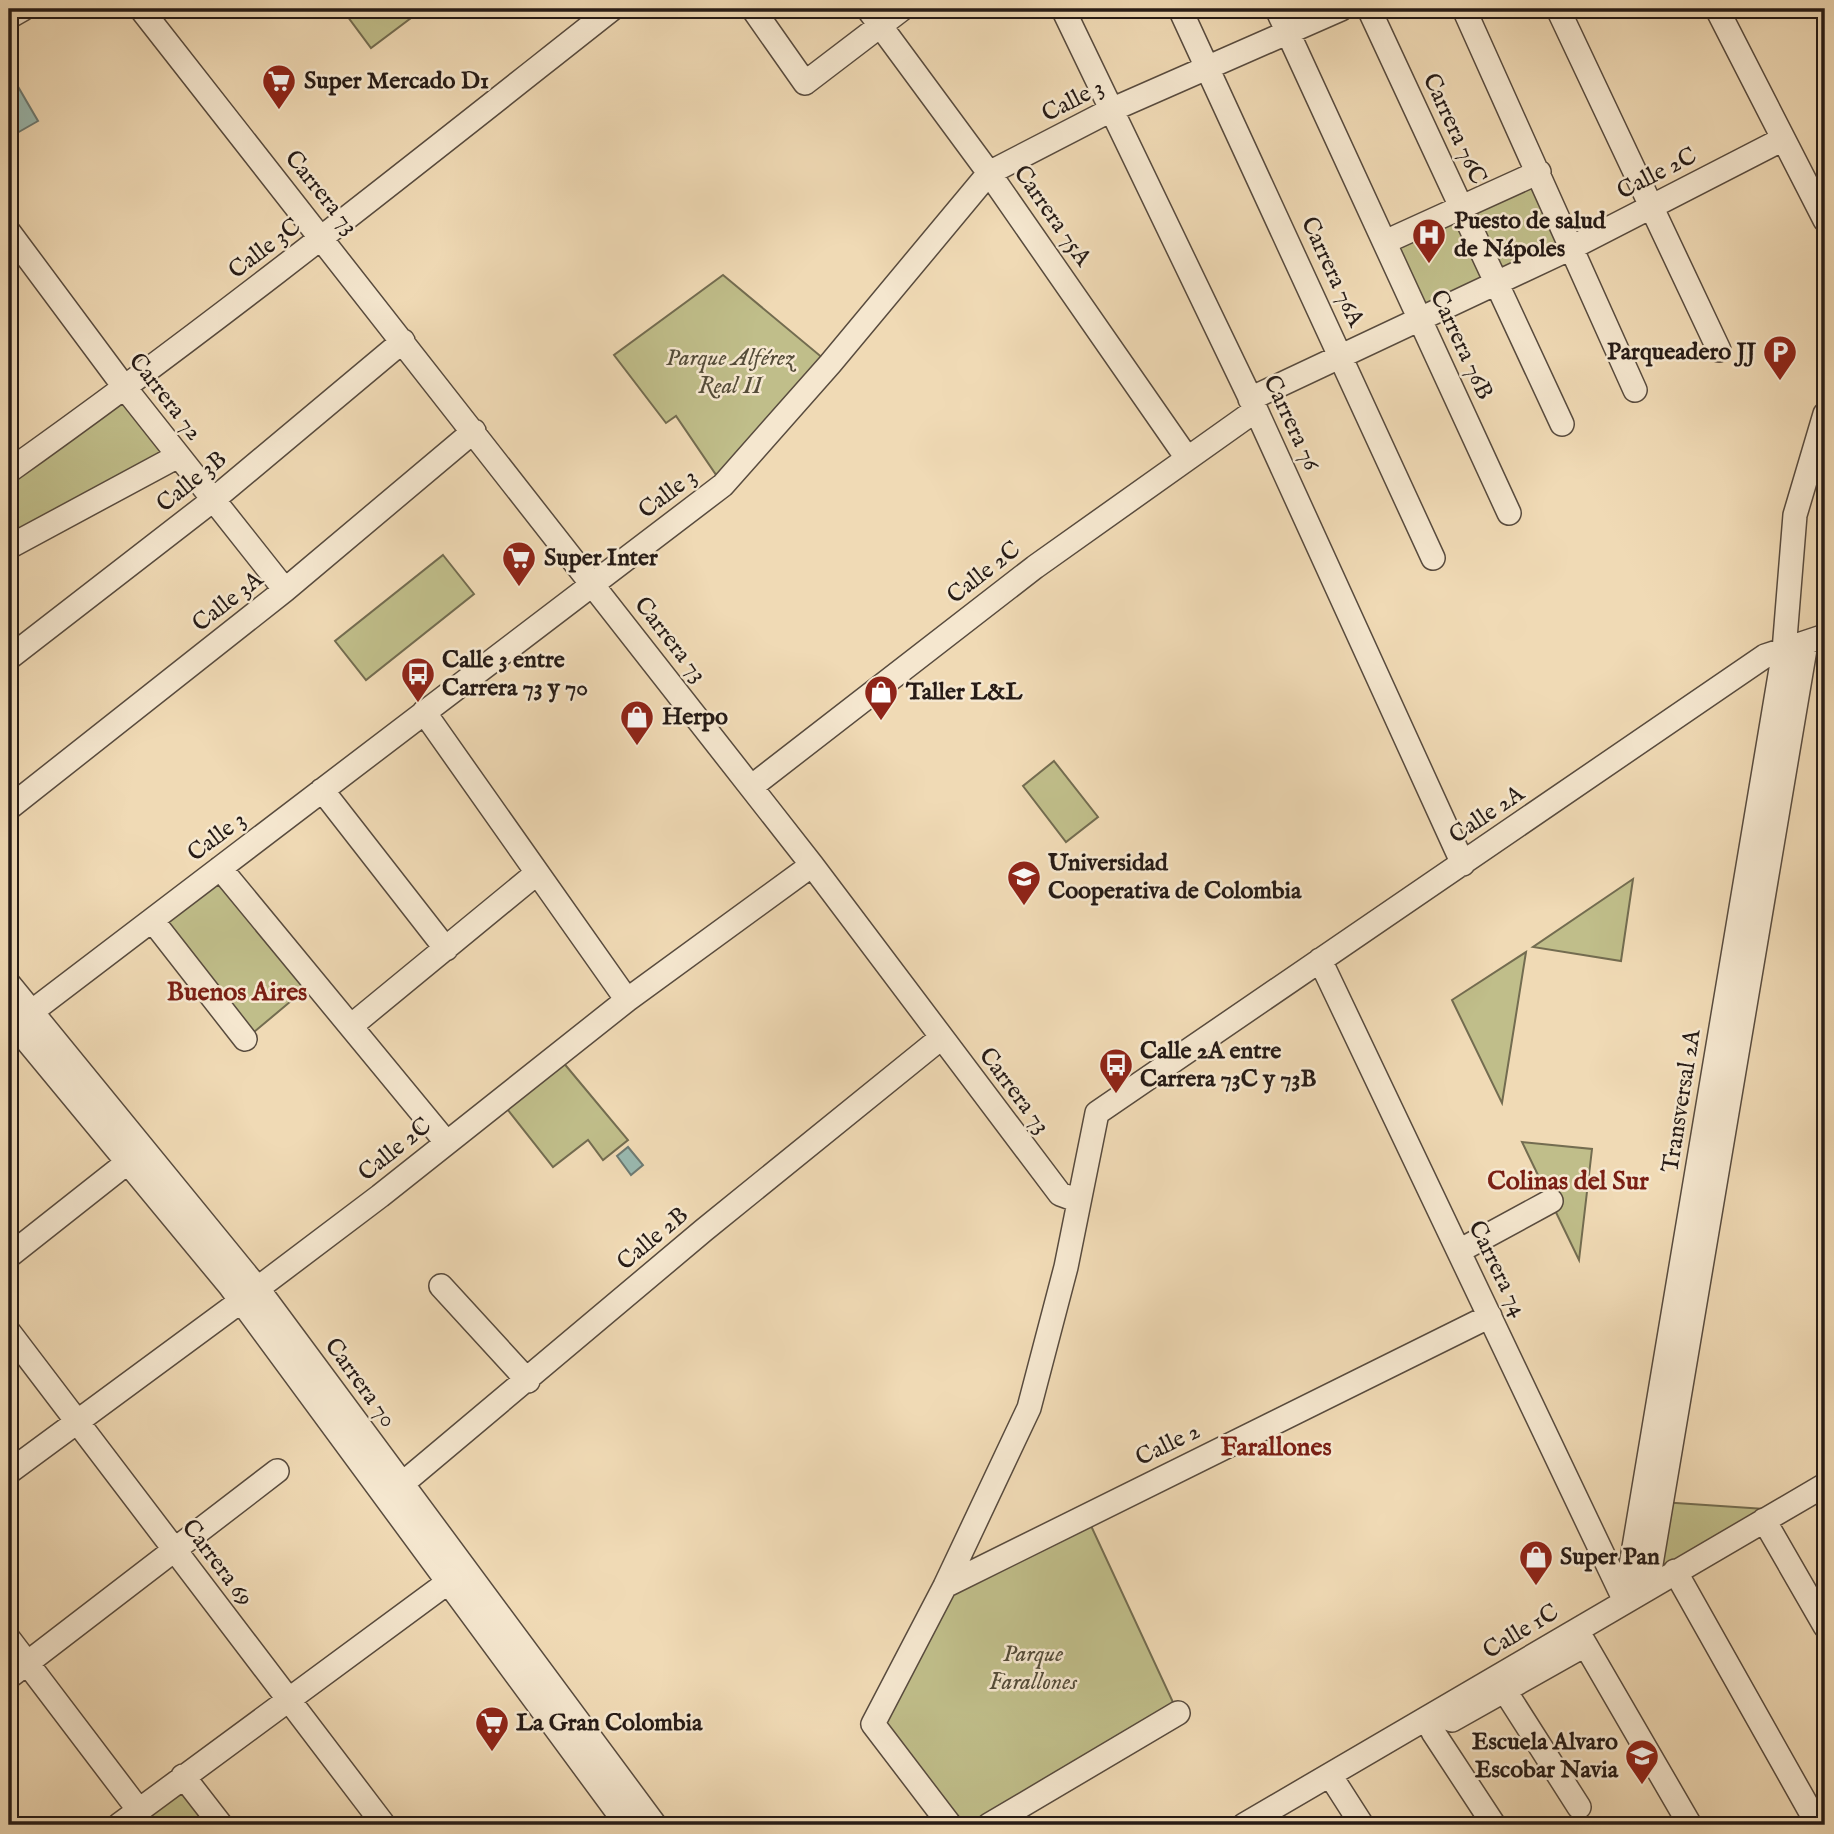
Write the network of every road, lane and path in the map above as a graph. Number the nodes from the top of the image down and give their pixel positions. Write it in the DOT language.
graph roads {
  1 [pos="23,9"];
  2 [pos="141,9"];
  3 [pos="612,9"];
  4 [pos="753,9"];
  5 [pos="902,9"];
  6 [pos="1063,9"];
  7 [pos="1180,9"];
  8 [pos="1278,9"];
  9 [pos="1341,9"];
  10 [pos="1369,9"];
  11 [pos="1464,9"];
  12 [pos="1558,9"];
  13 [pos="1717,9"];
  14 [pos="9,17"];
  15 [pos="874,17"];
  16 [pos="1289,34"];
  17 [pos="1208,68"];
  18 [pos="1111,110"];
  19 [pos="1783,139"];
  20 [pos="1539,172"];
  21 [pos="989,173"];
  22 [pos="1461,207"];
  23 [pos="1649,208"];
  24 [pos="1825,220"];
  25 [pos="9,232"];
  26 [pos="323,237"];
  27 [pos="1385,242"];
  28 [pos="1573,247"];
  29 [pos="1496,282"];
  30 [pos="1419,317"];
  31 [pos="403,341"];
  32 [pos="1719,350"];
  33 [pos="1342,354"];
  34 [pos="125,388"];
  35 [pos="1635,390"];
  36 [pos="1253,404"];
  37 [pos="1825,414"];
  38 [pos="1562,424"];
  39 [pos="474,431"];
  40 [pos="178,456"];
  41 [pos="1187,458"];
  42 [pos="9,471"];
  43 [pos="213,500"];
  44 [pos="1509,513"];
  45 [pos="9,547"];
  46 [pos="1433,558"];
  47 [pos="592,584"];
  48 [pos="285,590"];
  49 [pos="1805,644"];
  50 [pos="9,658"];
  51 [pos="424,712"];
  52 [pos="751,787"];
  53 [pos="323,790"];
  54 [pos="9,808"];
  55 [pos="1463,864"];
  56 [pos="812,865"];
  57 [pos="220,868"];
  58 [pos="537,873"];
  59 [pos="152,920"];
  60 [pos="446,949"];
  61 [pos="1320,960"];
  62 [pos="9,984"];
  63 [pos="627,1000"];
  64 [pos="15,1021"];
  65 [pos="351,1026"];
  66 [pos="941,1038"];
  67 [pos="245,1040"];
  68 [pos="446,1142"];
  69 [pos="128,1162"];
  70 [pos="1079,1201"];
  71 [pos="1551,1201"];
  72 [pos="1459,1251"];
  73 [pos="9,1256"];
  74 [pos="441,1286"];
  75 [pos="249,1295"];
  76 [pos="1490,1316"];
  77 [pos="9,1332"];
  78 [pos="528,1381"];
  79 [pos="77,1422"];
  80 [pos="276,1471"];
  81 [pos="9,1472"];
  82 [pos="402,1483"];
  83 [pos="1825,1485"];
  84 [pos="1764,1520"];
  85 [pos="174,1549"];
  86 [pos="1675,1571"];
  87 [pos="447,1583"];
  88 [pos="945,1586"];
  89 [pos="1647,1588"];
  90 [pos="1625,1601"];
  91 [pos="1825,1626"];
  92 [pos="1581,1637"];
  93 [pos="9,1639"];
  94 [pos="27,1662"];
  95 [pos="9,1677"];
  96 [pos="1505,1691"];
  97 [pos="288,1698"];
  98 [pos="1178,1713"];
  99 [pos="1433,1732"];
  100 [pos="183,1776"];
  101 [pos="1334,1781"];
  102 [pos="1579,1807"];
  103 [pos="138,1809"];
  104 [pos="648,1823"];
  105 [pos="119,1825"];
  106 [pos="221,1825"];
  107 [pos="384,1825"];
  108 [pos="627,1825"];
  109 [pos="950,1825"];
  110 [pos="989,1825"];
  111 [pos="1244,1825"];
  112 [pos="1362,1825"];
  113 [pos="1494,1825"];
  114 [pos="1690,1825"];
  115 [pos="1818,1825"];
  1 -- 14 [label="street"];
  2 -- 26 [label="street, Carrera 73"];
  3 -- 26 [label="street, Calle 3C"];
  4 -- 15 [label="street"];
  5 -- 15 [label="street"];
  6 -- 18 [label="street, Carrera 76"];
  7 -- 17 [label="street, Carrera 76A"];
  8 -- 16 [label="street, Carrera 76B"];
  9 -- 16 [label="street, Calle 3"];
  10 -- 22 [label="street, Carrera 76C"];
  11 -- 20 [label="street"];
  12 -- 23 [label="street"];
  13 -- 19 [label="street"];
  15 -- 21 [label="street, Carrera 75A"];
  16 -- 17 [label="street, Calle 3"];
  16 -- 27 [label="street, Carrera 76B"];
  17 -- 18 [label="street, Calle 3"];
  17 -- 33 [label="street, Carrera 76A"];
  18 -- 21 [label="street, Calle 3"];
  18 -- 36 [label="street, Carrera 76"];
  19 -- 23 [label="street, Calle 2C"];
  19 -- 24 [label="street"];
  20 -- 22 [label="street"];
  20 -- 28 [label="street"];
  21 -- 41 [label="street, Carrera 75A"];
  21 -- 47 [label="street, Calle 3"];
  22 -- 27 [label="street"];
  22 -- 29 [label="street, Carrera 76C"];
  23 -- 28 [label="street, Calle 2C"];
  23 -- 32 [label="street"];
  25 -- 34 [label="street, Carrera 72"];
  26 -- 31 [label="street, Carrera 73"];
  26 -- 34 [label="street, Calle 3C"];
  27 -- 30 [label="street, Carrera 76B"];
  28 -- 29 [label="street, Calle 2C"];
  28 -- 35 [label="street"];
  29 -- 30 [label="street, Calle 2C"];
  29 -- 38 [label="street, Carrera 76C"];
  30 -- 33 [label="street, Calle 2C"];
  30 -- 44 [label="street, Carrera 76B"];
  31 -- 39 [label="street, Carrera 73"];
  31 -- 43 [label="street, Calle 3B"];
  33 -- 36 [label="street, Calle 2C"];
  33 -- 46 [label="street, Carrera 76A"];
  34 -- 40 [label="street, Carrera 72"];
  34 -- 42 [label="street, Calle 3C"];
  36 -- 41 [label="street, Calle 2C"];
  36 -- 55 [label="street, Carrera 76"];
  37 -- 49 [label="street"];
  39 -- 47 [label="street, Carrera 73"];
  39 -- 48 [label="street, Calle 3A"];
  40 -- 43 [label="street, Carrera 72"];
  40 -- 45 [label="street"];
  41 -- 52 [label="street, Calle 2C"];
  43 -- 48 [label="street, Carrera 72"];
  43 -- 50 [label="street, Calle 3B"];
  47 -- 51 [label="street, Calle 3"];
  47 -- 52 [label="street, Carrera 73"];
  48 -- 54 [label="street, Calle 3A"];
  49 -- 55 [label="street, Calle 2A"];
  49 -- 89 [label="street, Transversal 2A"];
  49 -- 90 [label="street, Transversal 2A"];
  51 -- 53 [label="street, Calle 3"];
  51 -- 58 [label="street"];
  52 -- 56 [label="street, Carrera 73"];
  53 -- 57 [label="street, Calle 3"];
  53 -- 60 [label="street"];
  55 -- 61 [label="street, Calle 2A"];
  56 -- 63 [label="street, Calle 2C"];
  56 -- 66 [label="street, Carrera 73"];
  57 -- 59 [label="street, Calle 3"];
  57 -- 65 [label="street"];
  58 -- 60 [label="street"];
  58 -- 63 [label="street"];
  59 -- 64 [label="street, Calle 3"];
  59 -- 67 [label="street"];
  60 -- 65 [label="street"];
  61 -- 70 [label="street, Calle 2A"];
  61 -- 72 [label="street, Carrera 74"];
  62 -- 64 [label="street, Carrera 70"];
  63 -- 68 [label="street, Calle 2C"];
  64 -- 69 [label="street, Carrera 70"];
  64 -- 75 [label="street, Carrera 70"];
  65 -- 68 [label="street"];
  66 -- 70 [label="street, Carrera 73"];
  66 -- 78 [label="street, Calle 2B"];
  68 -- 75 [label="street, Calle 2C"];
  69 -- 73 [label="street"];
  69 -- 75 [label="street, Carrera 70"];
  70 -- 88 [label="street, Calle 2A"];
  71 -- 72 [label="street"];
  72 -- 76 [label="street, Carrera 74"];
  74 -- 78 [label="street"];
  75 -- 79 [label="street, Calle 2C"];
  75 -- 82 [label="street, Carrera 70"];
  75 -- 87 [label="street, Carrera 70"];
  76 -- 88 [label="street, Calle 2"];
  76 -- 90 [label="street, Carrera 74"];
  77 -- 79 [label="street, Carrera 69"];
  78 -- 82 [label="street, Calle 2B"];
  79 -- 81 [label="street, Calle 2C"];
  79 -- 85 [label="street, Carrera 69"];
  80 -- 85 [label="street"];
  82 -- 104 [label="street, Carrera 70"];
  83 -- 84 [label="street, Calle 1C"];
  84 -- 86 [label="street, Calle 1C"];
  84 -- 91 [label="street"];
  85 -- 94 [label="street"];
  85 -- 97 [label="street, Carrera 69"];
  86 -- 89 [label="street, Calle 1C"];
  86 -- 115 [label="street"];
  87 -- 97 [label="street"];
  87 -- 108 [label="street, Carrera 70"];
  88 -- 109 [label="street, Calle 2A"];
  89 -- 90 [label="street, Calle 1C"];
  90 -- 92 [label="street, Calle 1C"];
  92 -- 96 [label="street"];
  92 -- 101 [label="street, Calle 1C"];
  92 -- 114 [label="street"];
  93 -- 94 [label="street"];
  94 -- 95 [label="street"];
  94 -- 103 [label="street"];
  96 -- 99 [label="street"];
  96 -- 102 [label="street"];
  97 -- 100 [label="street"];
  97 -- 107 [label="street, Carrera 69"];
  98 -- 110 [label="street"];
  99 -- 101 [label="street"];
  99 -- 113 [label="street"];
  100 -- 103 [label="street"];
  100 -- 106 [label="street"];
  101 -- 111 [label="street, Calle 1C"];
  101 -- 112 [label="street"];
  103 -- 105 [label="street"];
}
